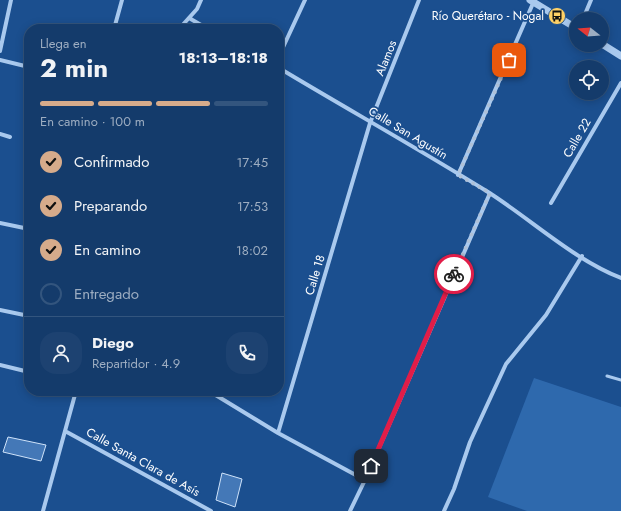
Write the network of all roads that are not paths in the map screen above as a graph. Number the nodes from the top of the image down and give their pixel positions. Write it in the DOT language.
graph roads {
  1 [pos="11,0"];
  2 [pos="122,0"];
  3 [pos="201,0"];
  4 [pos="305,0"];
  5 [pos="419,0"];
  6 [pos="591,0"];
  7 [pos="533,1"];
  8 [pos="586,12"];
  9 [pos="189,18"];
  10 [pos="115,24"];
  11 [pos="184,24"];
  12 [pos="199,24"];
  13 [pos="569,24"];
  14 [pos="284,45"];
  15 [pos="609,48"];
  16 [pos="0,51"];
  17 [pos="621,56"];
  18 [pos="0,60"];
  19 [pos="24,66"];
  20 [pos="284,71"];
  21 [pos="621,83"];
  22 [pos="370,123"];
  23 [pos="0,134"];
  24 [pos="10,137"];
  25 [pos="458,175"];
  26 [pos="490,193"];
  27 [pos="551,203"];
  28 [pos="0,223"];
  29 [pos="24,228"];
  30 [pos="582,256"];
  31 [pos="621,278"];
  32 [pos="0,310"];
  33 [pos="24,315"];
  34 [pos="0,365"];
  35 [pos="24,371"];
  36 [pos="607,376"];
  37 [pos="621,380"];
  38 [pos="75,396"];
  39 [pos="217,396"];
  40 [pos="65,431"];
  41 [pos="278,433"];
  42 [pos="365,480"];
  43 [pos="42,511"];
  44 [pos="212,511"];
  45 [pos="350,511"];
  46 [pos="444,511"];
  1 -- 16 [label="street"];
  2 -- 10 [label="street"];
  3 -- 9 [label="street"];
  4 -- 14 [label="street"];
  5 -- 22 [label="street, Alamos"];
  6 -- 8 [label="street"];
  7 -- 13 [label="street"];
  7 -- 25 [label="street"];
  9 -- 11 [label="street"];
  9 -- 12 [label="street"];
  15 -- 17 [label="street"];
  18 -- 19 [label="street"];
  20 -- 22 [label="street, Calle San Agustín"];
  21 -- 27 [label="street, Calle 22"];
  22 -- 25 [label="street, Calle San Agustín"];
  22 -- 41 [label="street, Calle 18"];
  23 -- 24 [label="street"];
  25 -- 26 [label="street, Calle San Agustín"];
  26 -- 30 [label="street, Calle San Agustín"];
  26 -- 42 [label="street"];
  28 -- 29 [label="street"];
  30 -- 31 [label="street, Calle San Agustín"];
  30 -- 46 [label="street"];
  32 -- 33 [label="street"];
  34 -- 35 [label="street"];
  36 -- 37 [label="lane"];
  38 -- 40 [label="street"];
  39 -- 41 [label="street"];
  40 -- 43 [label="street"];
  40 -- 44 [label="street, Calle Santa Clara de Asís"];
  41 -- 42 [label="street"];
  42 -- 45 [label="street"];
}
